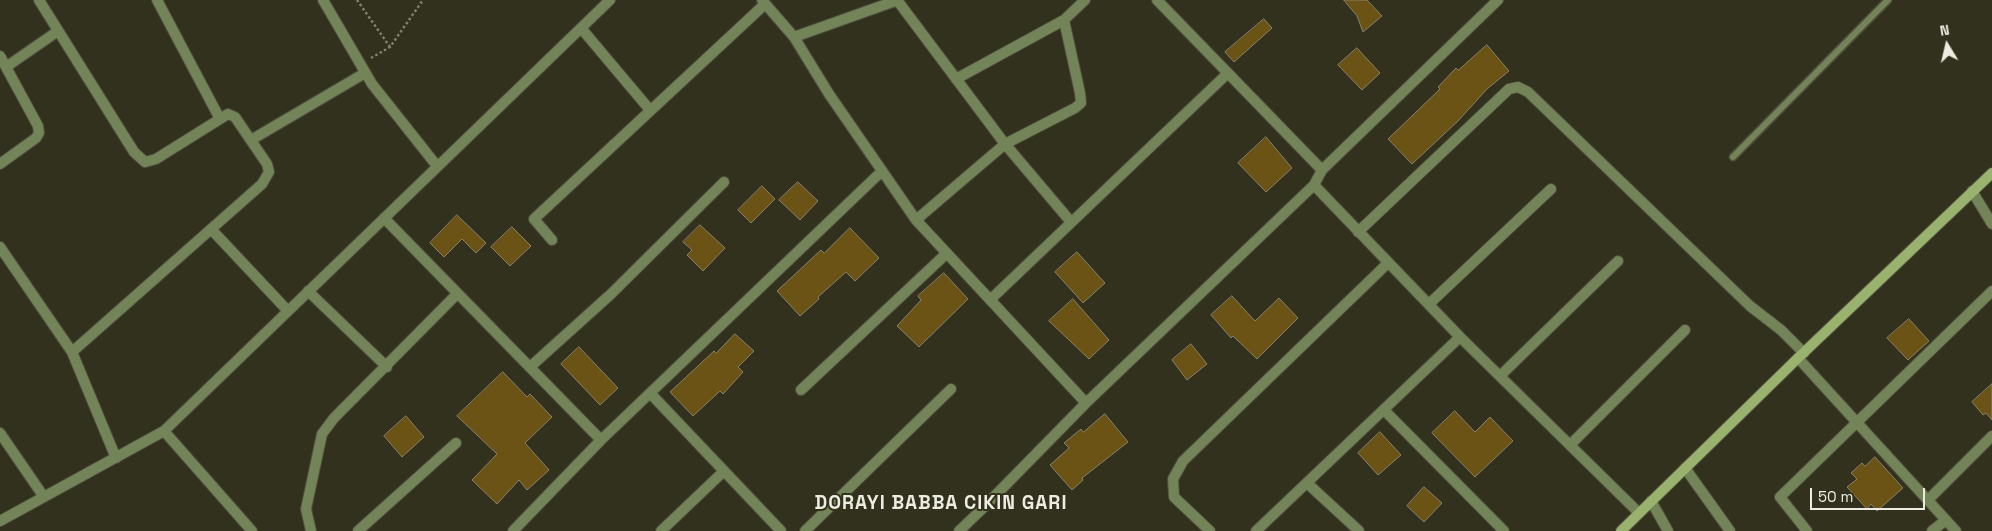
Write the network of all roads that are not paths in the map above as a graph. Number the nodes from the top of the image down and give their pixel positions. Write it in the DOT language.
graph roads {
  1 [pos="39,0"];
  2 [pos="157,0"];
  3 [pos="323,0"];
  4 [pos="610,0"];
  5 [pos="898,0"];
  6 [pos="1085,0"];
  7 [pos="1157,0"];
  8 [pos="1498,0"];
  9 [pos="1888,0"];
  10 [pos="763,2"];
  11 [pos="1064,20"];
  12 [pos="581,28"];
  13 [pos="58,31"];
  14 [pos="794,37"];
  15 [pos="0,56"];
  16 [pos="6,67"];
  17 [pos="363,68"];
  18 [pos="1228,73"];
  19 [pos="956,79"];
  20 [pos="650,110"];
  21 [pos="220,119"];
  22 [pos="251,140"];
  23 [pos="1005,144"];
  24 [pos="1733,157"];
  25 [pos="0,164"];
  26 [pos="437,166"];
  27 [pos="1322,170"];
  28 [pos="882,171"];
  29 [pos="1992,173"];
  30 [pos="724,182"];
  31 [pos="1314,185"];
  32 [pos="1551,189"];
  33 [pos="1972,191"];
  34 [pos="384,218"];
  35 [pos="916,220"];
  36 [pos="1071,222"];
  37 [pos="1992,224"];
  38 [pos="211,229"];
  39 [pos="1358,232"];
  40 [pos="552,240"];
  41 [pos="0,246"];
  42 [pos="947,253"];
  43 [pos="1618,261"];
  44 [pos="1388,263"];
  45 [pos="308,291"];
  46 [pos="1992,291"];
  47 [pos="458,294"];
  48 [pos="990,300"];
  49 [pos="1429,304"];
  50 [pos="288,312"];
  51 [pos="1685,330"];
  52 [pos="1460,337"];
  53 [pos="72,352"];
  54 [pos="1801,355"];
  55 [pos="386,367"];
  56 [pos="530,367"];
  57 [pos="1500,376"];
  58 [pos="950,389"];
  59 [pos="801,390"];
  60 [pos="650,393"];
  61 [pos="1086,402"];
  62 [pos="1384,410"];
  63 [pos="1857,423"];
  64 [pos="164,431"];
  65 [pos="0,433"];
  66 [pos="1992,436"];
  67 [pos="601,440"];
  68 [pos="456,444"];
  69 [pos="1570,445"];
  70 [pos="116,458"];
  71 [pos="1685,468"];
  72 [pos="724,471"];
  73 [pos="1307,483"];
  74 [pos="44,497"];
  75 [pos="1928,500"];
  76 [pos="1651,501"];
  77 [pos="1639,513"];
  78 [pos="1946,520"];
  79 [pos="0,521"];
  80 [pos="252,531"];
  81 [pos="311,531"];
  82 [pos="358,531"];
  83 [pos="513,531"];
  84 [pos="661,531"];
  85 [pos="781,531"];
  86 [pos="805,531"];
  87 [pos="959,531"];
  88 [pos="1210,531"];
  89 [pos="1256,531"];
  90 [pos="1358,531"];
  91 [pos="1504,531"];
  92 [pos="1621,531"];
  93 [pos="1668,531"];
  94 [pos="1730,531"];
  95 [pos="1807,531"];
  96 [pos="1932,531"];
  97 [pos="1956,531"];
  1 -- 13 [label="street"];
  2 -- 21 [label="street"];
  3 -- 17 [label="street"];
  4 -- 12 [label="street"];
  5 -- 14 [label="street"];
  5 -- 19 [label="street"];
  6 -- 11 [label="street"];
  7 -- 18 [label="street"];
  8 -- 27 [label="street"];
  9 -- 24 [label="lane"];
  10 -- 14 [label="street"];
  10 -- 20 [label="street"];
  11 -- 19 [label="street"];
  11 -- 23 [label="street"];
  12 -- 20 [label="street"];
  12 -- 26 [label="street"];
  13 -- 16 [label="street"];
  13 -- 21 [label="street"];
  14 -- 28 [label="street"];
  15 -- 16 [label="street"];
  16 -- 25 [label="street"];
  17 -- 22 [label="street"];
  17 -- 26 [label="street"];
  18 -- 27 [label="street"];
  18 -- 36 [label="street"];
  19 -- 23 [label="street"];
  20 -- 40 [label="street"];
  21 -- 22 [label="street"];
  22 -- 38 [label="street"];
  23 -- 35 [label="street"];
  23 -- 36 [label="street"];
  26 -- 34 [label="street"];
  27 -- 31 [label="street"];
  28 -- 35 [label="street"];
  28 -- 60 [label="street"];
  29 -- 33 [label="street"];
  30 -- 56 [label="street"];
  31 -- 39 [label="street"];
  31 -- 61 [label="street"];
  32 -- 49 [label="street"];
  33 -- 37 [label="street"];
  33 -- 54 [label="street"];
  34 -- 45 [label="street"];
  34 -- 47 [label="street"];
  35 -- 42 [label="street"];
  36 -- 48 [label="street"];
  38 -- 50 [label="street"];
  38 -- 53 [label="street"];
  39 -- 44 [label="street"];
  39 -- 54 [label="street"];
  41 -- 53 [label="street"];
  42 -- 48 [label="street"];
  42 -- 59 [label="street"];
  43 -- 57 [label="street"];
  44 -- 49 [label="street"];
  44 -- 88 [label="street"];
  45 -- 50 [label="street"];
  45 -- 55 [label="street"];
  46 -- 63 [label="street"];
  47 -- 55 [label="street"];
  47 -- 56 [label="street"];
  48 -- 61 [label="street"];
  49 -- 52 [label="street"];
  50 -- 64 [label="street"];
  51 -- 69 [label="street"];
  52 -- 57 [label="street"];
  52 -- 62 [label="street"];
  53 -- 70 [label="street"];
  54 -- 63 [label="street"];
  54 -- 71 [label="street"];
  55 -- 81 [label="street"];
  56 -- 67 [label="street"];
  57 -- 69 [label="street"];
  58 -- 86 [label="street"];
  60 -- 67 [label="street"];
  60 -- 72 [label="street"];
  61 -- 87 [label="street"];
  62 -- 73 [label="street"];
  62 -- 91 [label="street"];
  63 -- 75 [label="street"];
  63 -- 95 [label="street"];
  64 -- 70 [label="street"];
  64 -- 80 [label="street"];
  65 -- 74 [label="street"];
  66 -- 75 [label="street"];
  67 -- 83 [label="street"];
  68 -- 82 [label="street"];
  69 -- 77 [label="street"];
  70 -- 74 [label="street"];
  71 -- 76 [label="street"];
  71 -- 94 [label="street"];
  72 -- 84 [label="street"];
  72 -- 85 [label="street"];
  73 -- 89 [label="street"];
  73 -- 90 [label="street"];
  74 -- 79 [label="street"];
  75 -- 78 [label="street"];
  76 -- 77 [label="street"];
  76 -- 93 [label="street"];
  77 -- 92 [label="street"];
  78 -- 96 [label="street"];
  78 -- 97 [label="street"];
}
